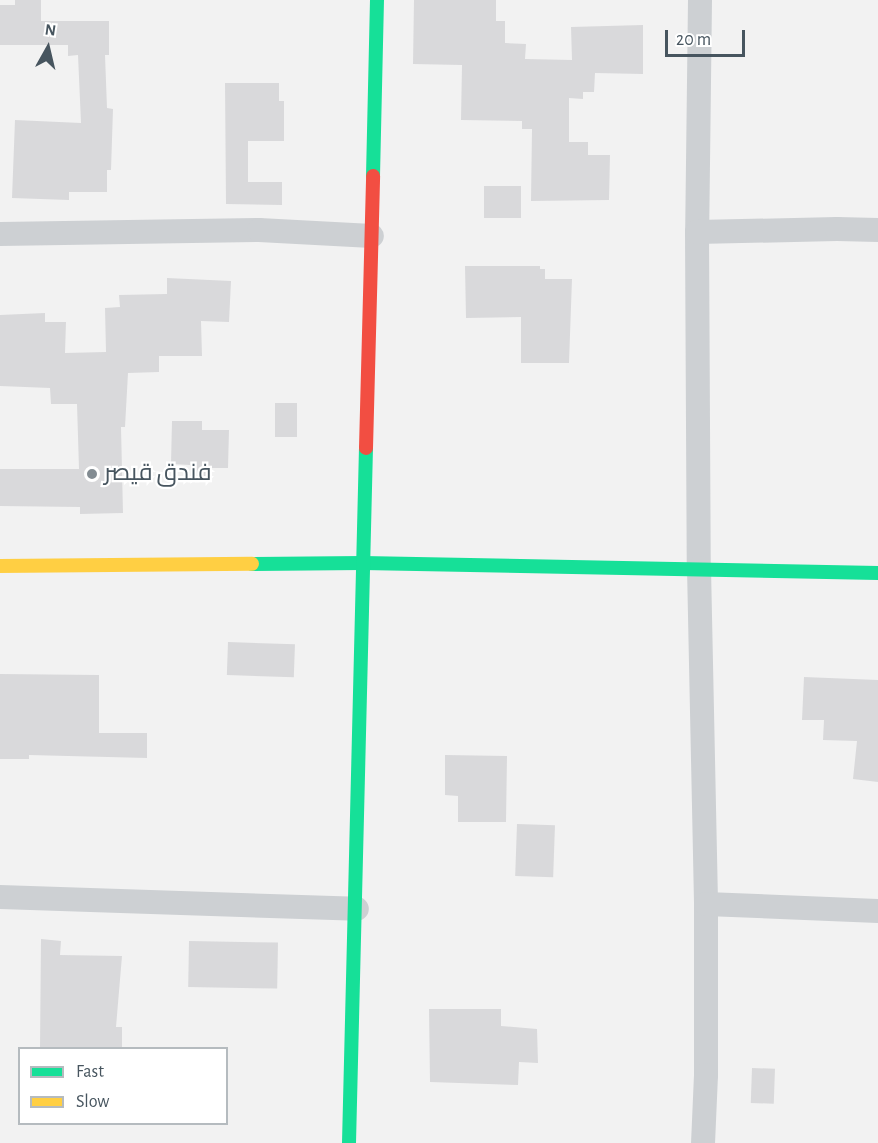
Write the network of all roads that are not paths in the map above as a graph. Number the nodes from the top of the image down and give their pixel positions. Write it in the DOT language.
graph roads {
  1 [pos="377,0"];
  2 [pos="700,0"];
  3 [pos="878,230"];
  4 [pos="697,232"];
  5 [pos="0,234"];
  6 [pos="372,236"];
  7 [pos="363,563"];
  8 [pos="0,566"];
  9 [pos="699,568"];
  10 [pos="878,573"];
  11 [pos="0,897"];
  12 [pos="706,904"];
  13 [pos="357,909"];
  14 [pos="878,911"];
  15 [pos="349,1143"];
  16 [pos="703,1143"];
  1 -- 6 [label="street"];
  2 -- 4 [label="street"];
  3 -- 4 [label="street"];
  4 -- 9 [label="street"];
  5 -- 6 [label="street"];
  6 -- 7 [label="street"];
  7 -- 8 [label="street"];
  7 -- 9 [label="street"];
  7 -- 13 [label="street"];
  9 -- 10 [label="street"];
  9 -- 12 [label="street"];
  11 -- 13 [label="street"];
  12 -- 14 [label="street"];
  12 -- 16 [label="street"];
  13 -- 15 [label="street"];
}
